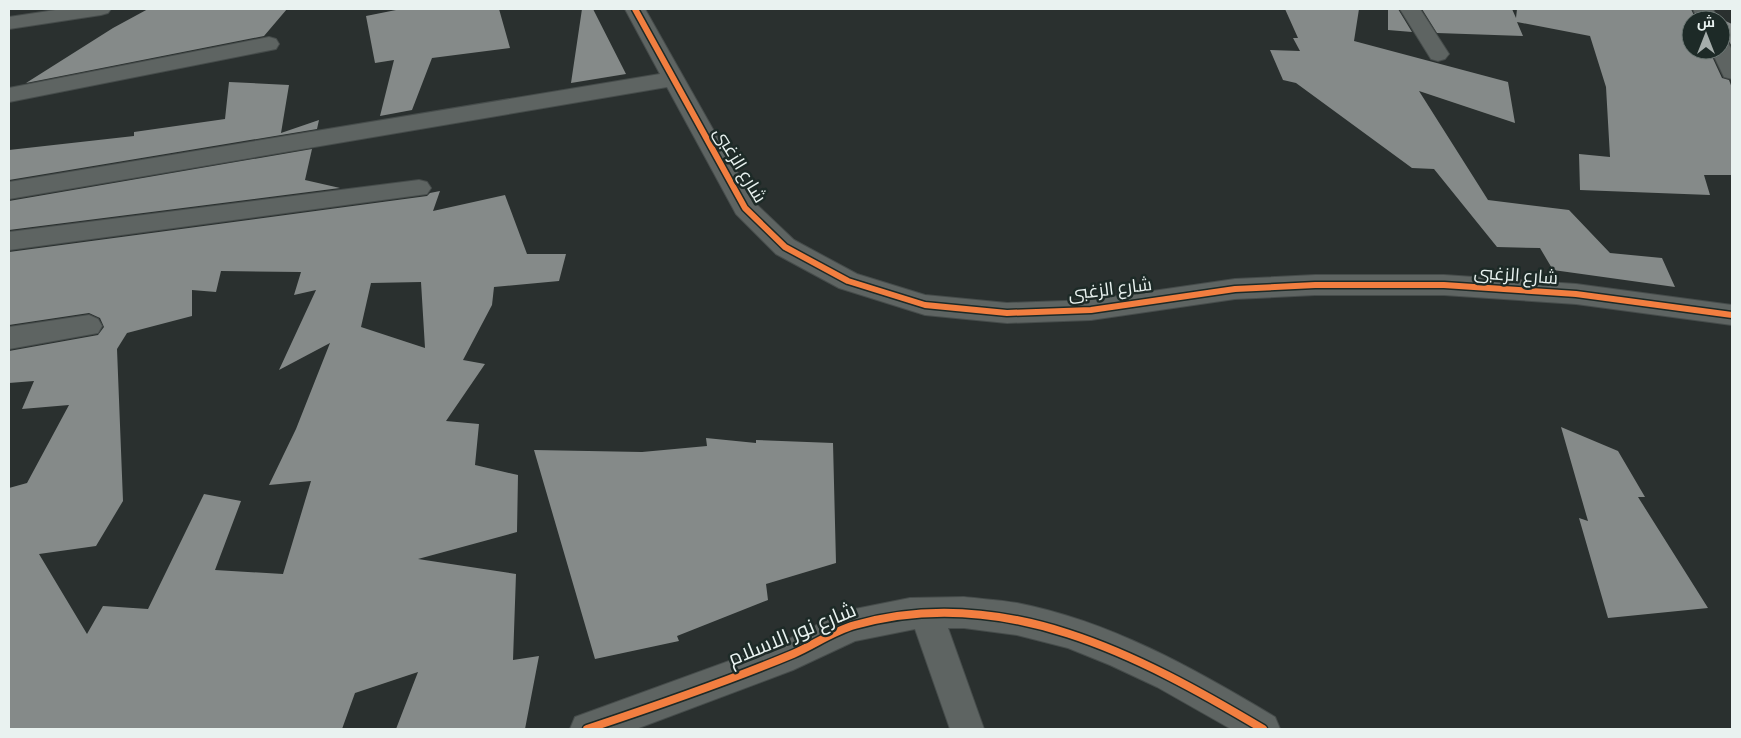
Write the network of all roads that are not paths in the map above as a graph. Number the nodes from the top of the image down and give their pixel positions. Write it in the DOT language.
graph roads {
  1 [pos="101,9"];
  2 [pos="635,9"];
  3 [pos="1410,9"];
  4 [pos="9,23"];
  5 [pos="269,44"];
  6 [pos="1438,54"];
  7 [pos="1726,60"];
  8 [pos="1732,72"];
  9 [pos="675,79"];
  10 [pos="9,95"];
  11 [pos="419,188"];
  12 [pos="9,191"];
  13 [pos="9,242"];
  14 [pos="1732,315"];
  15 [pos="89,326"];
  16 [pos="9,338"];
  17 [pos="926,612"];
  18 [pos="587,729"];
  19 [pos="967,729"];
  20 [pos="1263,729"];
  1 -- 4 [label="street"];
  2 -- 9 [label="street, شارع الزغبى"];
  3 -- 6 [label="street"];
  5 -- 10 [label="street"];
  7 -- 8 [label="street"];
  9 -- 12 [label="street"];
  9 -- 14 [label="street, شارع الزغبى"];
  11 -- 13 [label="street"];
  15 -- 16 [label="street"];
  17 -- 18 [label="street, شارع نور الاسلام"];
  17 -- 19 [label="street"];
  17 -- 20 [label="street, شارع نور الاسلام"];
}
